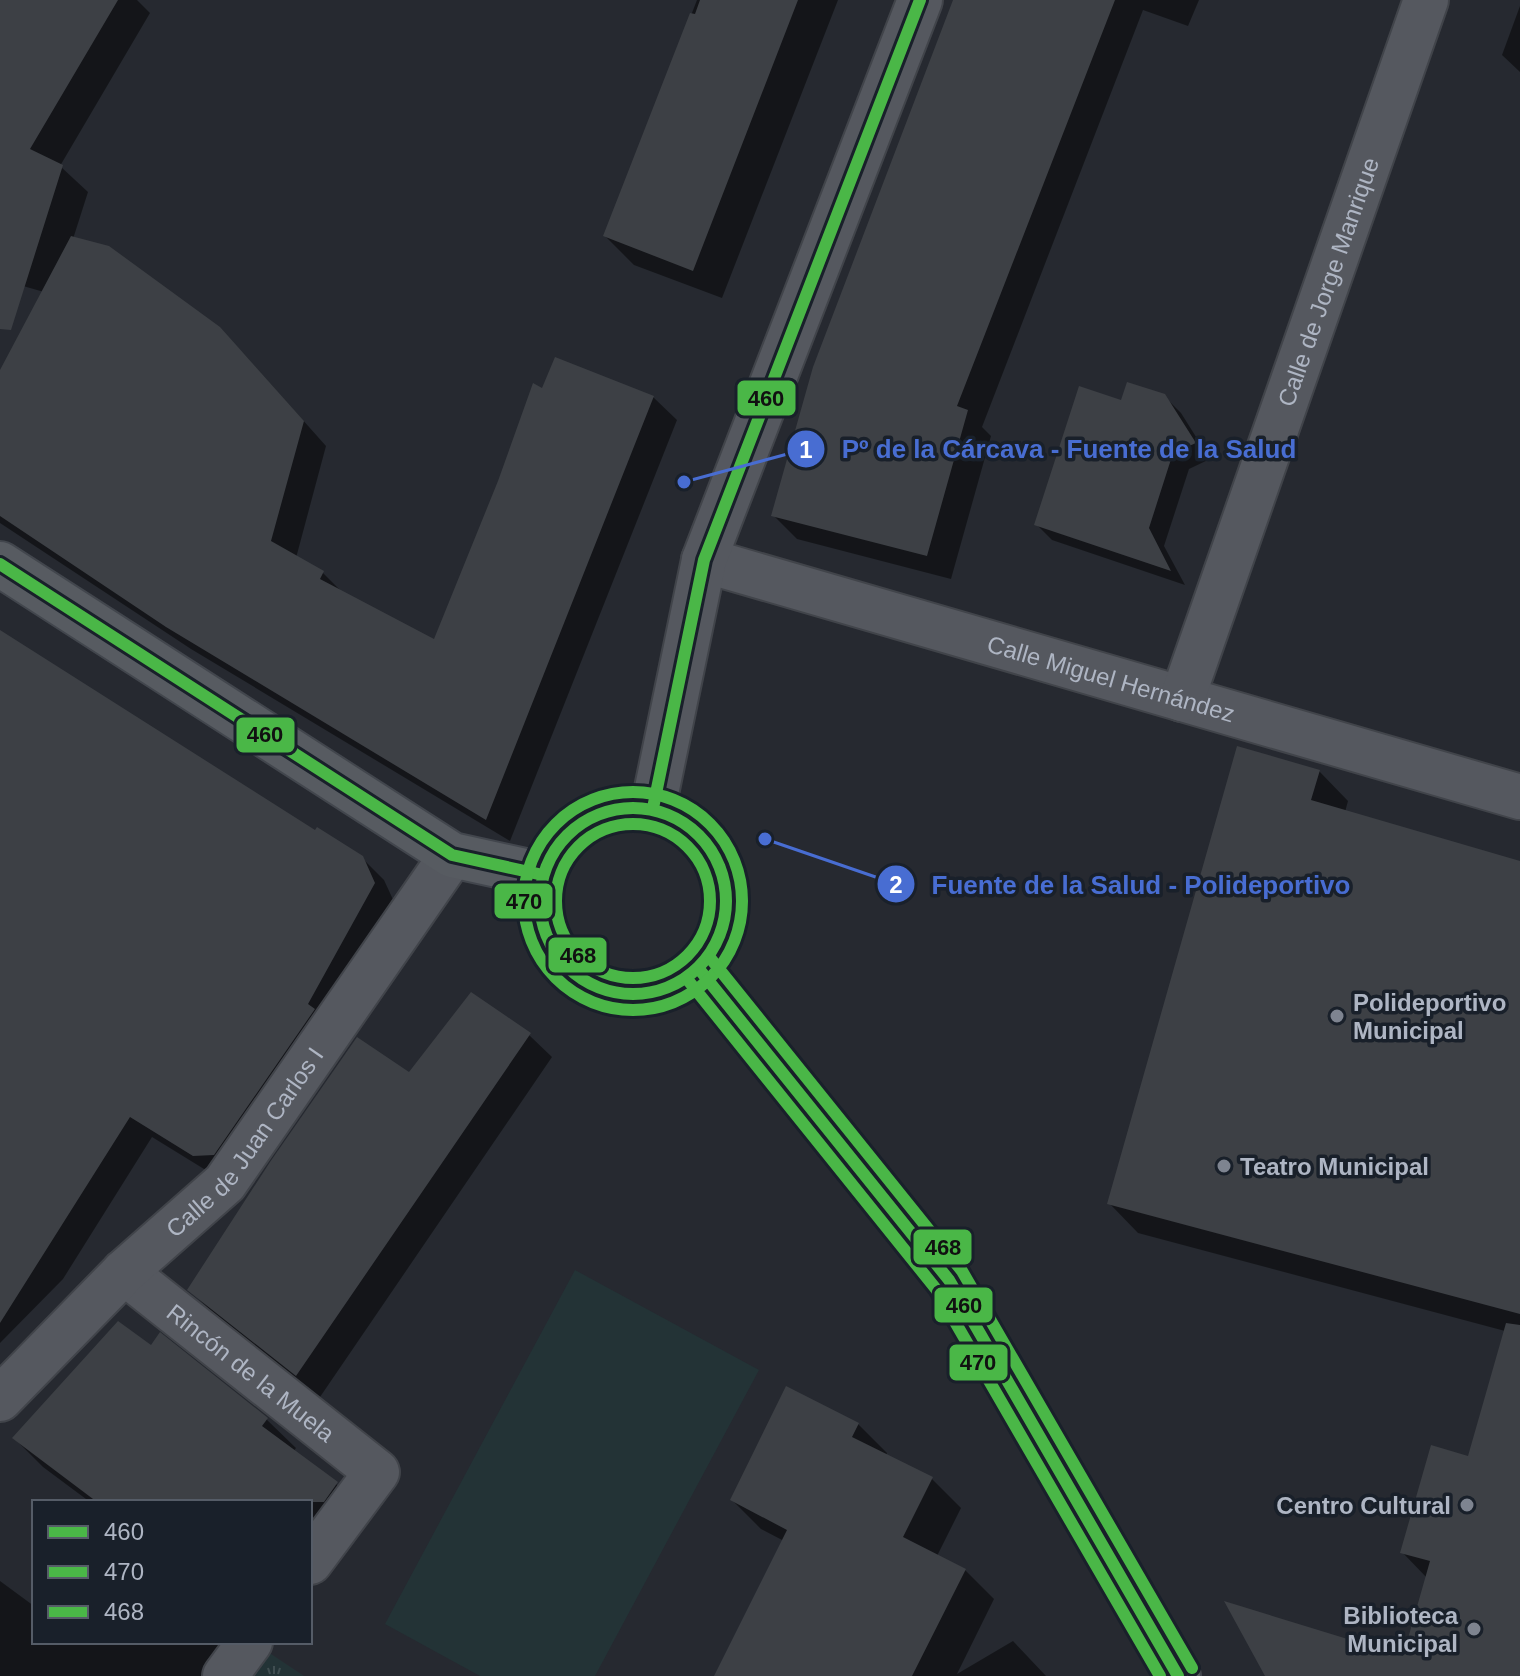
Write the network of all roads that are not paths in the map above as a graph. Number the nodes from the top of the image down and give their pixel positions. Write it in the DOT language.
graph roads {
  1 [pos="920,0"];
  2 [pos="1426,0"];
  3 [pos="704,560"];
  4 [pos="0,564"];
  5 [pos="1182,699"];
  6 [pos="1520,797"];
  7 [pos="653,808"];
  8 [pos="452,855"];
  9 [pos="543,875"];
  10 [pos="699,969"];
  11 [pos="124,1272"];
  12 [pos="0,1399"];
  13 [pos="312,1559"];
  14 [pos="249,1644"];
  15 [pos="225,1676"];
  16 [pos="1178,1676"];
  1 -- 3 [label="street"];
  2 -- 5 [label="street, Calle de Jorge Manrique"];
  3 -- 5 [label="street, Calle Miguel Hernández"];
  3 -- 7 [label="street"];
  4 -- 8 [label="main road"];
  5 -- 6 [label="street, Calle Miguel Hernández"];
  7 -- 9 [label="main road"];
  7 -- 10 [label="main road"];
  8 -- 9 [label="main road"];
  8 -- 11 [label="street, Calle de Juan Carlos I"];
  9 -- 10 [label="main road"];
  10 -- 16 [label="main road"];
  11 -- 12 [label="street, Calle de Juan Carlos I"];
  11 -- 13 [label="street, Rincón de la Muela"];
  14 -- 15 [label="street"];
}
